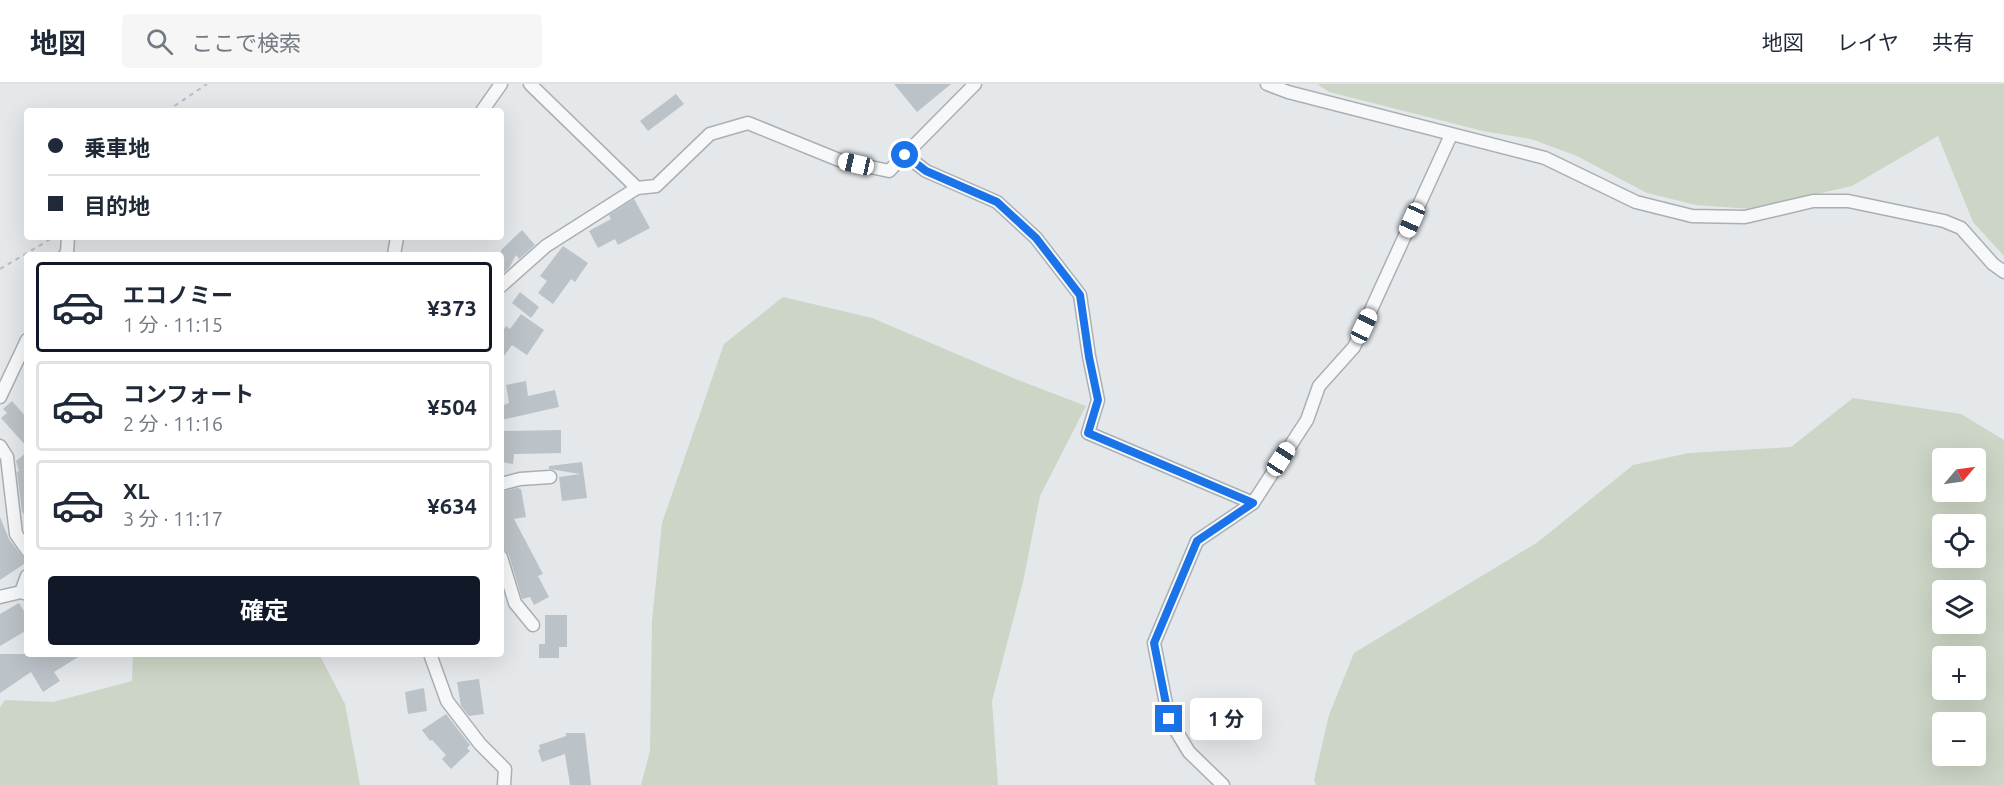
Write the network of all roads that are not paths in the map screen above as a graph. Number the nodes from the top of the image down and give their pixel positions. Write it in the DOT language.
graph roads {
  1 [pos="501,84"];
  2 [pos="530,84"];
  3 [pos="975,84"];
  4 [pos="1267,84"];
  5 [pos="484,108"];
  6 [pos="1451,135"];
  7 [pos="905,155"];
  8 [pos="637,188"];
  9 [pos="2004,272"];
  10 [pos="504,283"];
  11 [pos="24,346"];
  12 [pos="0,397"];
  13 [pos="0,446"];
  14 [pos="550,477"];
  15 [pos="504,482"];
  16 [pos="1253,503"];
  17 [pos="24,546"];
  18 [pos="504,567"];
  19 [pos="24,593"];
  20 [pos="0,597"];
  21 [pos="533,624"];
  22 [pos="431,657"];
  23 [pos="504,785"];
  24 [pos="1222,785"];
  1 -- 5 [label="street"];
  2 -- 8 [label="street"];
  3 -- 7 [label="street"];
  4 -- 6 [label="street"];
  6 -- 9 [label="street"];
  6 -- 16 [label="street"];
  7 -- 8 [label="street"];
  7 -- 16 [label="street"];
  8 -- 10 [label="street"];
  11 -- 12 [label="street"];
  13 -- 17 [label="street"];
  14 -- 15 [label="street"];
  16 -- 24 [label="street"];
  18 -- 21 [label="street"];
  19 -- 20 [label="street"];
  22 -- 23 [label="street"];
}
